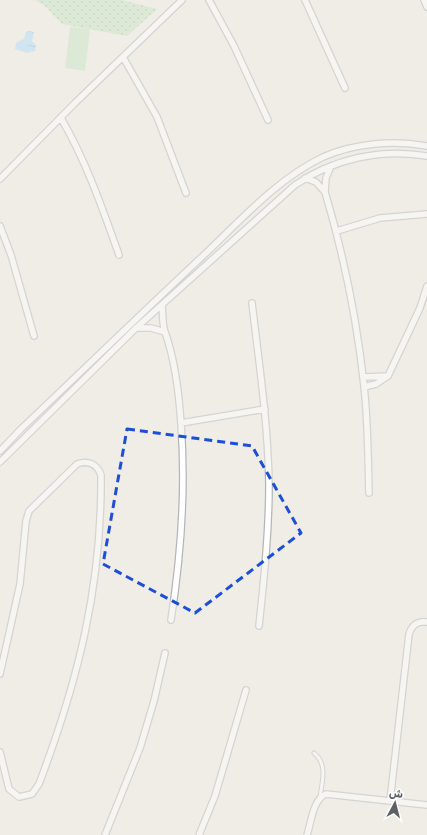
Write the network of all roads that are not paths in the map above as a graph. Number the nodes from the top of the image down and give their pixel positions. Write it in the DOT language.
graph roads {
  1 [pos="182,0"];
  2 [pos="209,0"];
  3 [pos="305,0"];
  4 [pos="424,0"];
  5 [pos="427,8"];
  6 [pos="123,57"];
  7 [pos="345,88"];
  8 [pos="61,118"];
  9 [pos="268,120"];
  10 [pos="427,146"];
  11 [pos="427,156"];
  12 [pos="331,166"];
  13 [pos="305,178"];
  14 [pos="0,179"];
  15 [pos="326,192"];
  16 [pos="186,193"];
  17 [pos="427,214"];
  18 [pos="0,226"];
  19 [pos="337,231"];
  20 [pos="118,255"];
  21 [pos="427,286"];
  22 [pos="252,303"];
  23 [pos="162,305"];
  24 [pos="136,328"];
  25 [pos="164,332"];
  26 [pos="34,336"];
  27 [pos="388,376"];
  28 [pos="363,377"];
  29 [pos="364,387"];
  30 [pos="265,410"];
  31 [pos="181,423"];
  32 [pos="0,451"];
  33 [pos="0,462"];
  34 [pos="369,493"];
  35 [pos="171,620"];
  36 [pos="427,622"];
  37 [pos="259,626"];
  38 [pos="165,653"];
  39 [pos="0,674"];
  40 [pos="246,690"];
  41 [pos="0,752"];
  42 [pos="314,753"];
  43 [pos="320,797"];
  44 [pos="390,800"];
  45 [pos="427,805"];
  46 [pos="105,835"];
  47 [pos="199,835"];
  48 [pos="307,835"];
  1 -- 6 [label="street"];
  2 -- 9 [label="street"];
  3 -- 7 [label="street"];
  4 -- 5 [label="street"];
  6 -- 8 [label="street"];
  6 -- 16 [label="street"];
  8 -- 14 [label="street"];
  8 -- 20 [label="street"];
  10 -- 32 [label="street"];
  11 -- 12 [label="street"];
  12 -- 13 [label="street"];
  12 -- 15 [label="street"];
  13 -- 15 [label="street"];
  13 -- 23 [label="street"];
  15 -- 19 [label="street"];
  17 -- 19 [label="street"];
  18 -- 26 [label="street"];
  19 -- 28 [label="street"];
  21 -- 27 [label="street"];
  22 -- 30 [label="street"];
  23 -- 24 [label="street"];
  23 -- 25 [label="street"];
  24 -- 25 [label="street"];
  24 -- 33 [label="street"];
  25 -- 31 [label="street"];
  27 -- 28 [label="street"];
  27 -- 29 [label="street"];
  28 -- 29 [label="street"];
  29 -- 34 [label="street"];
  30 -- 31 [label="street"];
  30 -- 37 [label="street"];
  31 -- 35 [label="street"];
  36 -- 44 [label="street"];
  38 -- 46 [label="street"];
  39 -- 41 [label="street"];
  40 -- 47 [label="street"];
  42 -- 43 [label="lane"];
  43 -- 44 [label="street"];
  43 -- 48 [label="street"];
  44 -- 45 [label="street"];
}
